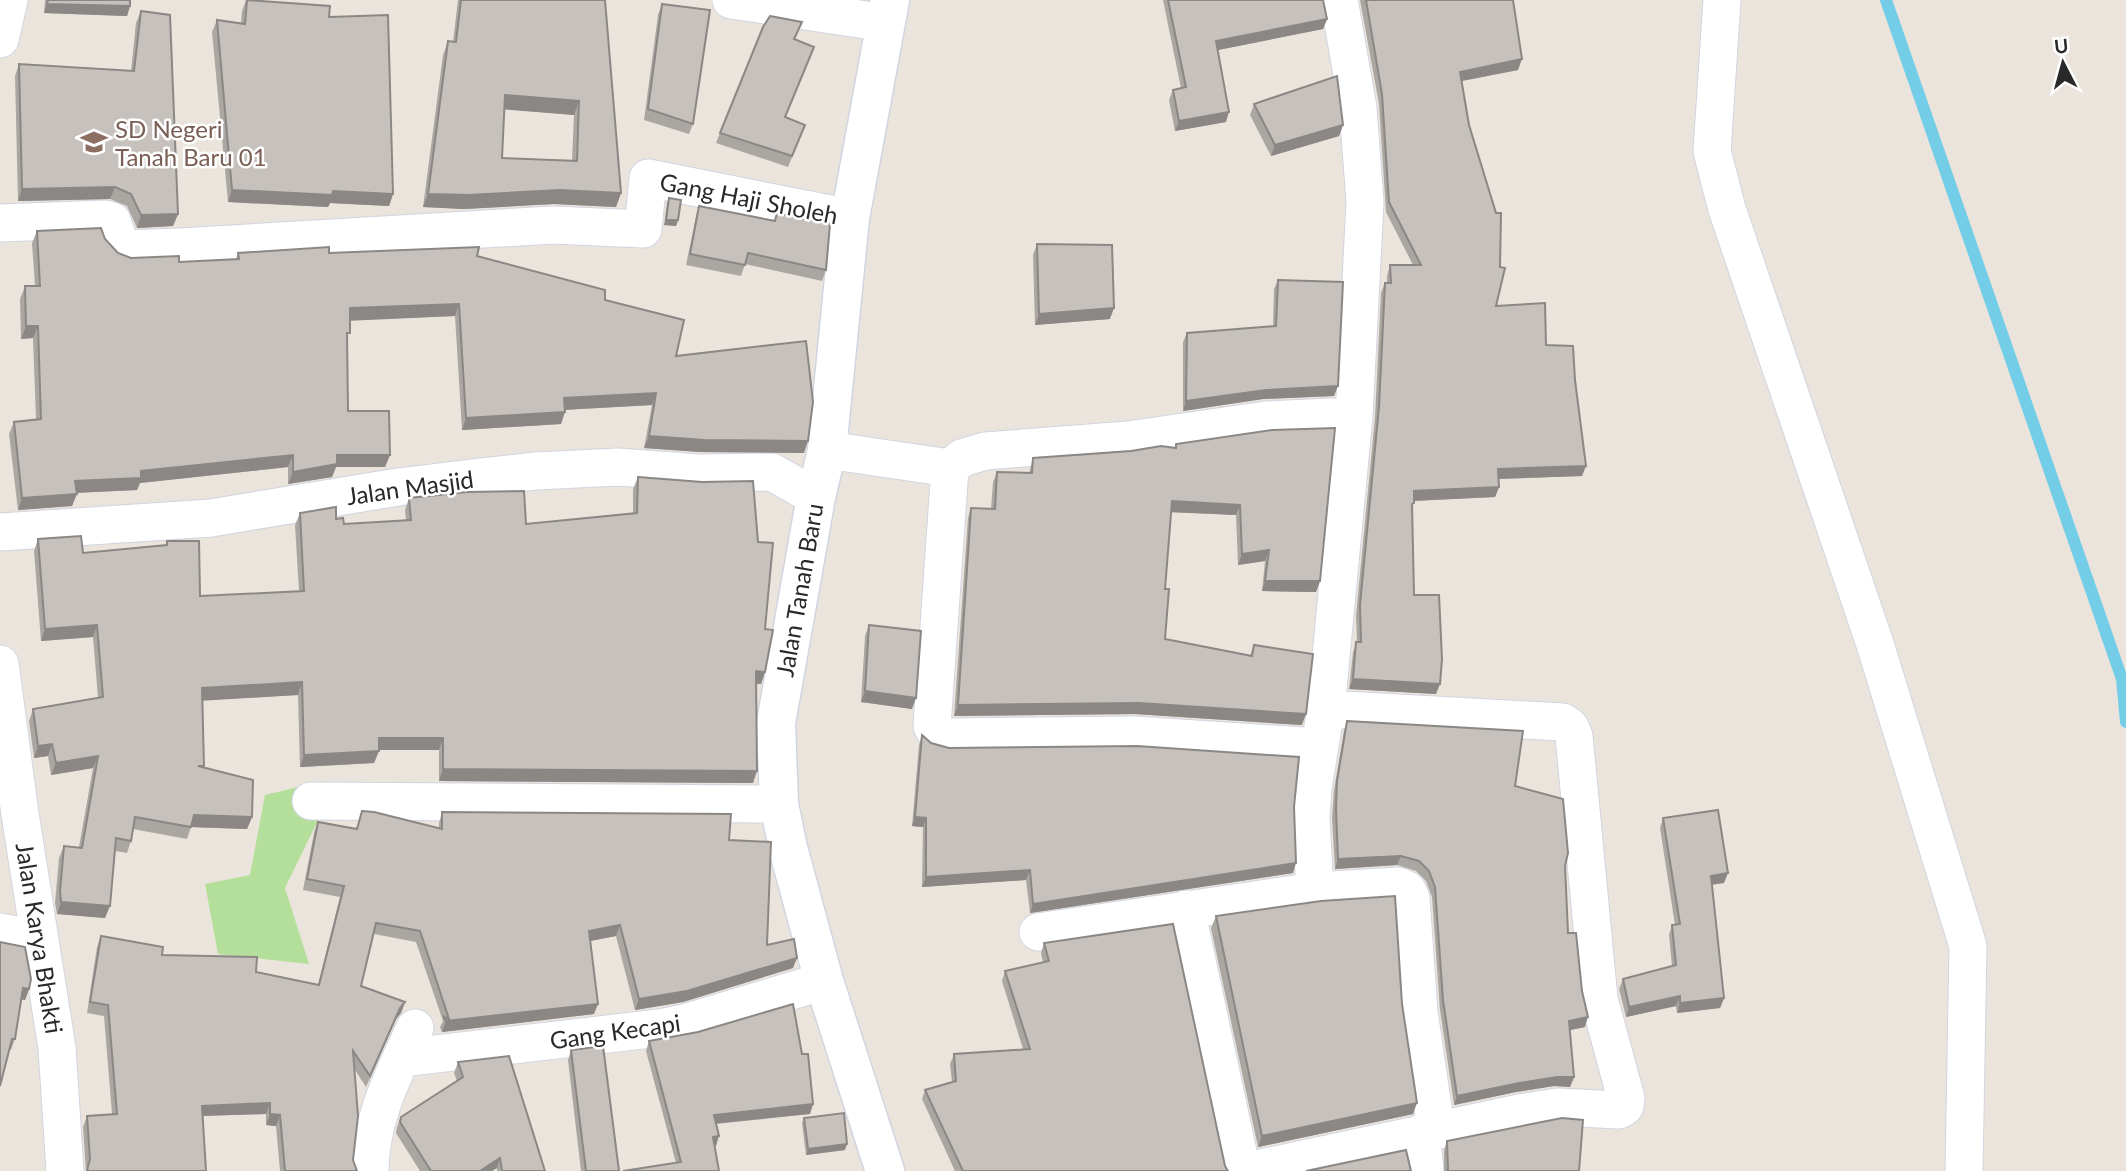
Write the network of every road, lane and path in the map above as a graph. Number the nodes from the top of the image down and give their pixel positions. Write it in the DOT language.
graph roads {
  1 [pos="9,0"];
  2 [pos="731,0"];
  3 [pos="1339,0"];
  4 [pos="1722,0"];
  5 [pos="888,11"];
  6 [pos="0,39"];
  7 [pos="850,218"];
  8 [pos="0,223"];
  9 [pos="1354,416"];
  10 [pos="841,452"];
  11 [pos="933,466"];
  12 [pos="816,497"];
  13 [pos="0,532"];
  14 [pos="0,664"];
  15 [pos="1326,709"];
  16 [pos="1319,747"];
  17 [pos="311,802"];
  18 [pos="779,804"];
  19 [pos="1315,891"];
  20 [pos="1186,909"];
  21 [pos="0,932"];
  22 [pos="1038,932"];
  23 [pos="40,940"];
  24 [pos="824,981"];
  25 [pos="1428,1131"];
  26 [pos="65,1171"];
  27 [pos="370,1171"];
  28 [pos="885,1171"];
  29 [pos="1244,1171"];
  30 [pos="1425,1171"];
  31 [pos="1964,1171"];
  1 -- 6 [label="street"];
  2 -- 5 [label="street"];
  3 -- 9 [label="street"];
  4 -- 31 [label="street"];
  5 -- 7 [label="main road, Jalan Tanah Baru"];
  7 -- 8 [label="street, Gang Haji Sholeh"];
  7 -- 10 [label="main road, Jalan Tanah Baru"];
  9 -- 11 [label="street"];
  9 -- 15 [label="street"];
  10 -- 11 [label="street"];
  10 -- 12 [label="main road, Jalan Tanah Baru"];
  11 -- 16 [label="street"];
  12 -- 13 [label="street, Jalan Masjid"];
  12 -- 18 [label="main road, Jalan Tanah Baru"];
  14 -- 23 [label="street, Jalan Karya Bhakti"];
  15 -- 16 [label="street"];
  15 -- 25 [label="street"];
  16 -- 19 [label="street"];
  17 -- 18 [label="street"];
  18 -- 24 [label="main road, Jalan Tanah Baru"];
  19 -- 20 [label="street"];
  19 -- 25 [label="street"];
  20 -- 22 [label="street"];
  20 -- 29 [label="street"];
  21 -- 23 [label="street"];
  23 -- 26 [label="street, Jalan Karya Bhakti"];
  24 -- 27 [label="street, Gang Kecapi"];
  24 -- 28 [label="main road, Jalan Tanah Baru"];
  25 -- 29 [label="street"];
  25 -- 30 [label="street"];
}
